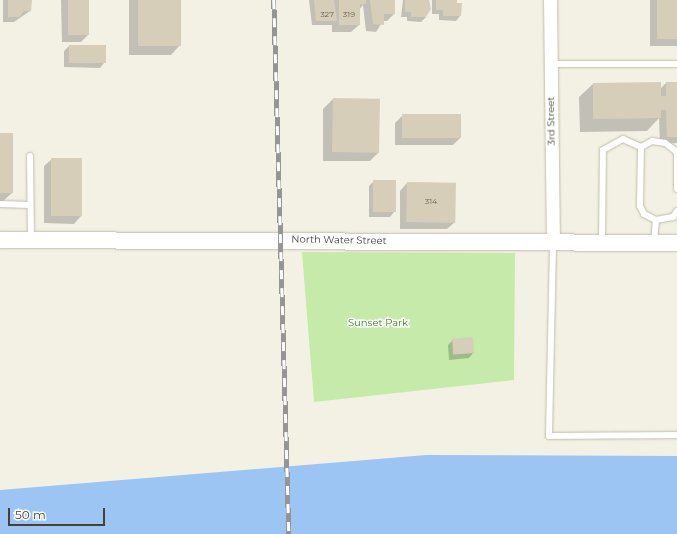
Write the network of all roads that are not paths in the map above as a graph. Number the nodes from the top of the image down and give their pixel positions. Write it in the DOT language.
graph roads {
  1 [pos="550,0"];
  2 [pos="551,64"];
  3 [pos="677,64"];
  4 [pos="641,147"];
  5 [pos="30,156"];
  6 [pos="677,189"];
  7 [pos="0,204"];
  8 [pos="30,204"];
  9 [pos="677,211"];
  10 [pos="656,220"];
  11 [pos="0,240"];
  12 [pos="31,240"];
  13 [pos="552,243"];
  14 [pos="602,243"];
  15 [pos="654,243"];
  16 [pos="677,243"];
  17 [pos="677,435"];
  1 -- 2 [label="street, 3rd Street"];
  2 -- 3 [label="lane"];
  2 -- 13 [label="street, 3rd Street"];
  4 -- 6 [label="lane"];
  4 -- 10 [label="lane"];
  4 -- 14 [label="lane"];
  5 -- 8 [label="lane"];
  7 -- 8 [label="lane"];
  8 -- 12 [label="lane"];
  9 -- 10 [label="lane"];
  10 -- 15 [label="lane"];
  11 -- 12 [label="street, North Water Street"];
  12 -- 13 [label="street, North Water Street"];
  13 -- 14 [label="street, North Water Street"];
  13 -- 17 [label="lane"];
  14 -- 15 [label="street, North Water Street"];
  15 -- 16 [label="street, North Water Street"];
}
